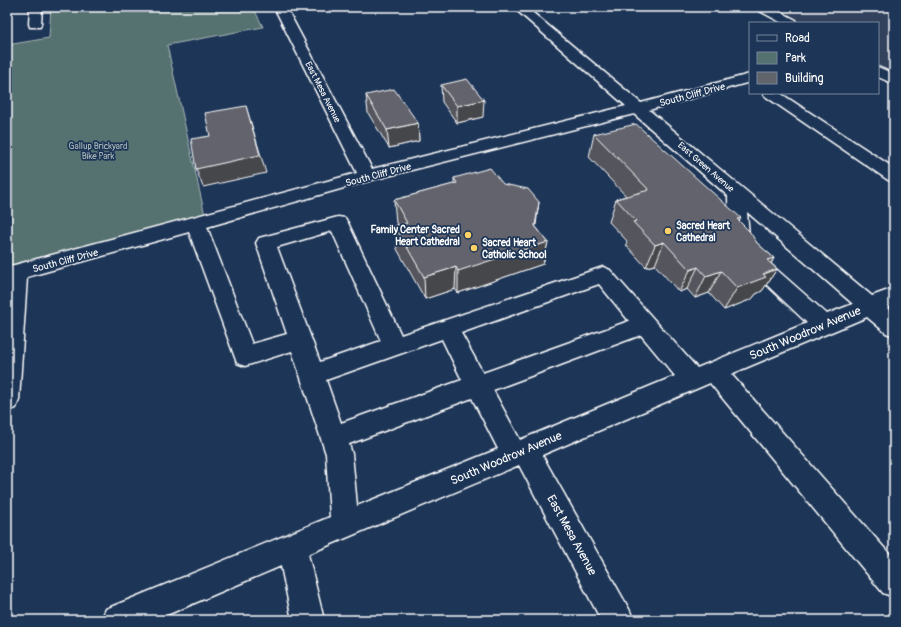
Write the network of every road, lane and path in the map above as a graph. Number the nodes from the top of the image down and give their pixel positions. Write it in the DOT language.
graph roads {
  1 [pos="36,7"];
  2 [pos="280,7"];
  3 [pos="519,7"];
  4 [pos="762,7"];
  5 [pos="789,22"];
  6 [pos="35,24"];
  7 [pos="879,72"];
  8 [pos="749,79"];
  9 [pos="894,80"];
  10 [pos="771,94"];
  11 [pos="638,108"];
  12 [pos="367,176"];
  13 [pos="894,176"];
  14 [pos="737,193"];
  15 [pos="196,224"];
  16 [pos="12,274"];
  17 [pos="894,296"];
  18 [pos="869,306"];
  19 [pos="645,324"];
  20 [pos="824,325"];
  21 [pos="894,327"];
  22 [pos="447,328"];
  23 [pos="300,339"];
  24 [pos="394,346"];
  25 [pos="311,375"];
  26 [pos="703,375"];
  27 [pos="477,385"];
  28 [pos="7,400"];
  29 [pos="334,438"];
  30 [pos="519,452"];
  31 [pos="345,525"];
  32 [pos="292,547"];
  33 [pos="894,582"];
  34 [pos="117,620"];
  35 [pos="308,620"];
  36 [pos="618,620"];
  1 -- 6 [label="street"];
  2 -- 12 [label="street, East Mesa Avenue"];
  3 -- 11 [label="street, East Green Avenue"];
  4 -- 5 [label="street"];
  7 -- 9 [label="street"];
  8 -- 11 [label="street, South Cliff Drive"];
  10 -- 13 [label="street"];
  11 -- 12 [label="street, South Cliff Drive"];
  11 -- 14 [label="street, East Green Avenue"];
  12 -- 15 [label="street, South Cliff Drive"];
  14 -- 18 [label="street, East Green Avenue"];
  14 -- 20 [label="street"];
  15 -- 16 [label="street, South Cliff Drive"];
  15 -- 23 [label="street"];
  16 -- 28 [label="street"];
  17 -- 18 [label="street, South Woodrow Avenue"];
  18 -- 20 [label="street, South Woodrow Avenue"];
  18 -- 21 [label="street, East Green Avenue"];
  19 -- 22 [label="street"];
  19 -- 26 [label="street"];
  19 -- 27 [label="street"];
  20 -- 26 [label="street, South Woodrow Avenue"];
  22 -- 24 [label="street"];
  22 -- 27 [label="street, East Mesa Avenue"];
  23 -- 24 [label="street"];
  23 -- 25 [label="street"];
  24 -- 25 [label="street"];
  25 -- 29 [label="street"];
  26 -- 30 [label="street, South Woodrow Avenue"];
  26 -- 33 [label="street"];
  27 -- 29 [label="street"];
  27 -- 30 [label="street, East Mesa Avenue"];
  29 -- 31 [label="street"];
  30 -- 31 [label="street, South Woodrow Avenue"];
  30 -- 36 [label="street, East Mesa Avenue"];
  31 -- 32 [label="street, South Woodrow Avenue"];
  32 -- 34 [label="street, South Woodrow Avenue"];
  32 -- 35 [label="street"];
}
